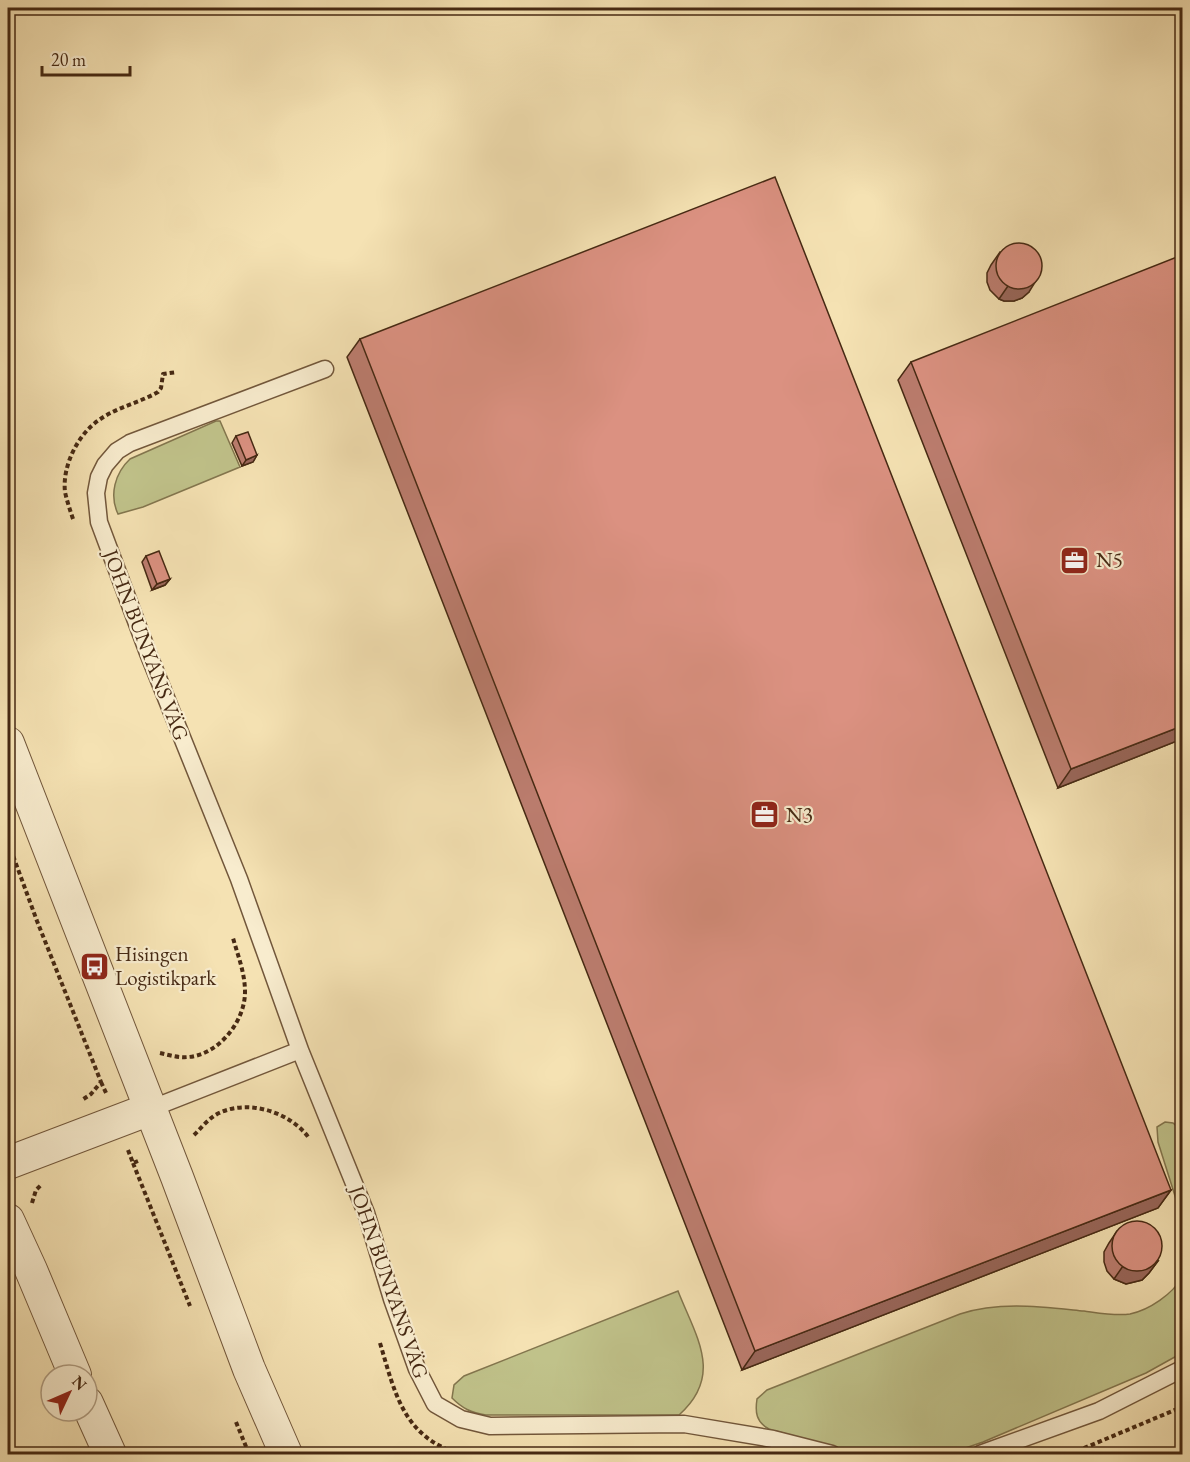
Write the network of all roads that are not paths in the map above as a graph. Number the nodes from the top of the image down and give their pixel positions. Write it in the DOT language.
graph roads {
  1 [pos="326,369"];
  2 [pos="8,742"];
  3 [pos="300,1050"];
  4 [pos="150,1109"];
  5 [pos="8,1163"];
  6 [pos="10,1226"];
  7 [pos="70,1363"];
  8 [pos="1182,1369"];
  9 [pos="96,1423"];
  10 [pos="110,1455"];
  11 [pos="286,1455"];
  12 [pos="832,1455"];
  13 [pos="980,1455"];
  1 -- 3 [label="lane, JOHN BUNYANS VÄG"];
  2 -- 4 [label="street"];
  3 -- 4 [label="lane"];
  3 -- 12 [label="lane, JOHN BUNYANS VÄG"];
  4 -- 5 [label="street"];
  4 -- 11 [label="street"];
  6 -- 7 [label="street"];
  8 -- 13 [label="lane"];
  9 -- 10 [label="street"];
}
